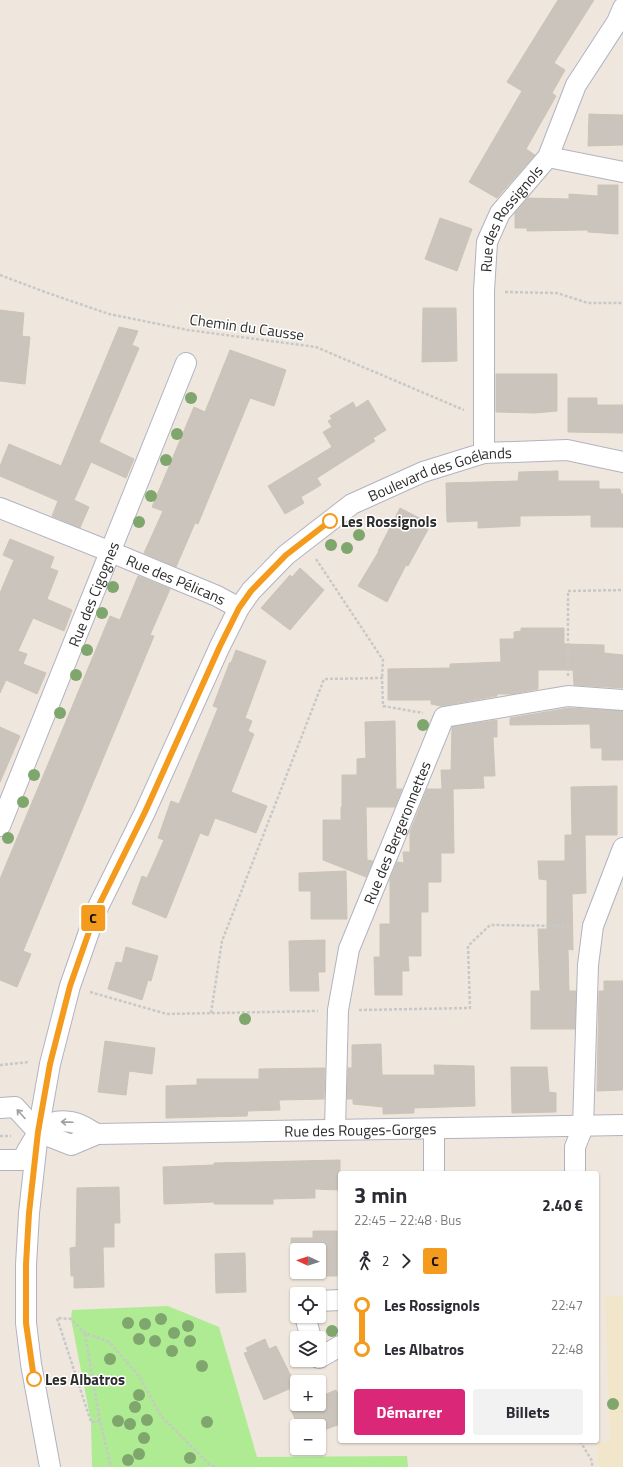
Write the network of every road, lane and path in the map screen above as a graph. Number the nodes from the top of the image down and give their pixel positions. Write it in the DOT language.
graph roads {
  1 [pos="623,8"];
  2 [pos="548,157"];
  3 [pos="623,172"];
  4 [pos="0,275"];
  5 [pos="484,291"];
  6 [pos="623,303"];
  7 [pos="186,363"];
  8 [pos="484,419"];
  9 [pos="484,453"];
  10 [pos="623,462"];
  11 [pos="0,508"];
  12 [pos="111,552"];
  13 [pos="315,558"];
  14 [pos="623,590"];
  15 [pos="239,608"];
  16 [pos="382,678"];
  17 [pos="568,696"];
  18 [pos="623,700"];
  19 [pos="444,717"];
  20 [pos="0,826"];
  21 [pos="623,848"];
  22 [pos="212,1013"];
  23 [pos="32,1062"];
  24 [pos="0,1065"];
  25 [pos="0,1108"];
  26 [pos="623,1125"];
  27 [pos="583,1127"];
  28 [pos="335,1129"];
  29 [pos="434,1129"];
  30 [pos="38,1132"];
  31 [pos="0,1136"];
  32 [pos="14,1136"];
  33 [pos="0,1160"];
  34 [pos="434,1171"];
  35 [pos="575,1171"];
  36 [pos="338,1300"];
  37 [pos="326,1301"];
  38 [pos="85,1333"];
  39 [pos="338,1347"];
  40 [pos="326,1354"];
  41 [pos="100,1421"];
  42 [pos="581,1443"];
  43 [pos="212,1466"];
  44 [pos="50,1467"];
  45 [pos="111,1467"];
  46 [pos="217,1467"];
  47 [pos="592,1467"];
  1 -- 2 [label="street, Rue des Rossignols"];
  2 -- 3 [label="street"];
  2 -- 5 [label="street, Rue des Rossignols"];
  4 -- 8 [label="path, Chemin du Causse"];
  5 -- 6 [label="path"];
  5 -- 8 [label="street, Rue des Rossignols"];
  7 -- 12 [label="street, Rue des Cigognes"];
  8 -- 9 [label="street, Rue des Rossignols"];
  9 -- 10 [label="street, Boulevard des Goélands"];
  9 -- 15 [label="street, Boulevard des Goélands"];
  11 -- 12 [label="street, Rue des Pélicans"];
  12 -- 15 [label="street, Rue des Pélicans"];
  12 -- 20 [label="street, Rue des Cigognes"];
  13 -- 16 [label="path"];
  14 -- 17 [label="path"];
  15 -- 30 [label="street, Boulevard des Goélands"];
  16 -- 19 [label="path"];
  16 -- 22 [label="path"];
  17 -- 18 [label="street"];
  17 -- 19 [label="street"];
  19 -- 28 [label="street, Rue des Bergeronnettes"];
  21 -- 27 [label="street"];
  23 -- 24 [label="path"];
  30 -- 25 [label="street, one-way"];
  26 -- 27 [label="street, Rue des Rouges-Gorges"];
  27 -- 29 [label="street, Rue des Rouges-Gorges"];
  27 -- 35 [label="street"];
  28 -- 29 [label="street, Rue des Rouges-Gorges"];
  28 -- 30 [label="street, Rue des Rouges-Gorges"];
  29 -- 34 [label="street"];
  30 -- 33 [label="street"];
  30 -- 44 [label="street, Boulevard des Goélands"];
  31 -- 32 [label="path"];
  36 -- 37 [label="street"];
  38 -- 41 [label="path"];
  38 -- 41 [label="path"];
  38 -- 43 [label="path"];
  39 -- 40 [label="street"];
  41 -- 45 [label="path"];
  42 -- 47 [label="path"];
  43 -- 46 [label="path"];
}
